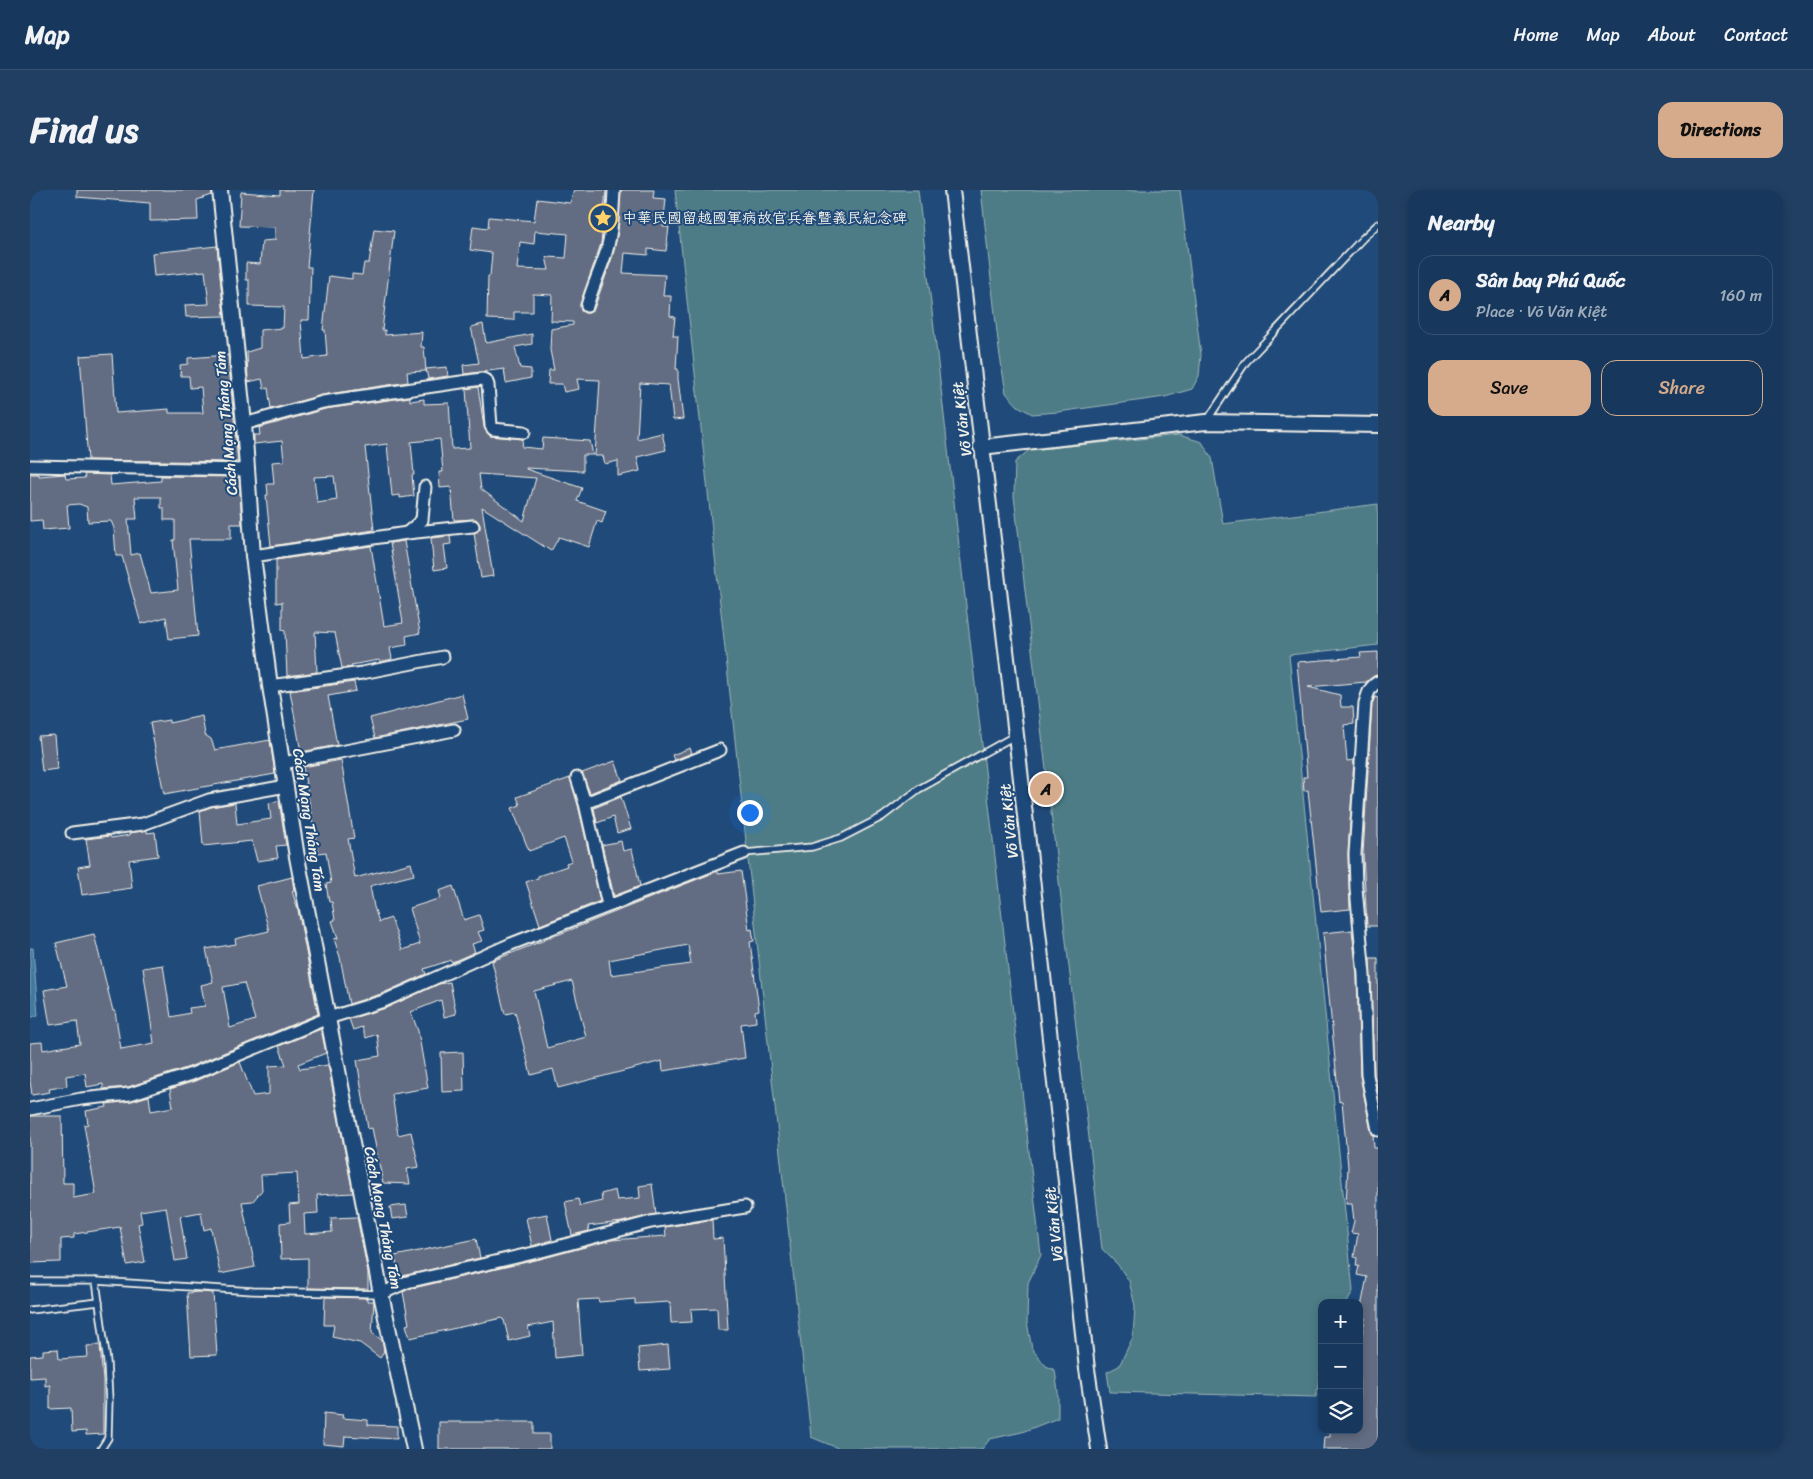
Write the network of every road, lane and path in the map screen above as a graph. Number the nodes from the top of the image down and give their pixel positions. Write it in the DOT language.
graph roads {
  1 [pos="220,190"];
  2 [pos="614,190"];
  3 [pos="952,190"];
  4 [pos="1378,224"];
  5 [pos="587,306"];
  6 [pos="1206,422"];
  7 [pos="244,424"];
  8 [pos="1378,425"];
  9 [pos="524,432"];
  10 [pos="981,447"];
  11 [pos="30,466"];
  12 [pos="248,470"];
  13 [pos="425,487"];
  14 [pos="473,526"];
  15 [pos="407,533"];
  16 [pos="253,556"];
  17 [pos="443,657"];
  18 [pos="1378,682"];
  19 [pos="270,686"];
  20 [pos="454,730"];
  21 [pos="1016,735"];
  22 [pos="720,750"];
  23 [pos="283,763"];
  24 [pos="577,778"];
  25 [pos="286,786"];
  26 [pos="585,803"];
  27 [pos="72,833"];
  28 [pos="744,853"];
  29 [pos="608,905"];
  30 [pos="328,1018"];
  31 [pos="30,1109"];
  32 [pos="1378,1130"];
  33 [pos="745,1207"];
  34 [pos="30,1281"];
  35 [pos="96,1281"];
  36 [pos="381,1294"];
  37 [pos="99,1302"];
  38 [pos="30,1310"];
  39 [pos="101,1449"];
  40 [pos="414,1449"];
  41 [pos="1099,1449"];
  1 -- 7 [label="street, Cách Mạng Tháng Tám"];
  2 -- 5 [label="street"];
  3 -- 10 [label="street, Võ Văn Kiệt"];
  4 -- 6 [label="lane"];
  6 -- 8 [label="street"];
  6 -- 10 [label="street"];
  7 -- 9 [label="street"];
  7 -- 12 [label="street, Cách Mạng Tháng Tám"];
  10 -- 21 [label="street, Võ Văn Kiệt"];
  11 -- 12 [label="street"];
  12 -- 16 [label="street, Cách Mạng Tháng Tám"];
  13 -- 15 [label="street"];
  14 -- 15 [label="street"];
  15 -- 16 [label="street"];
  16 -- 19 [label="street, Cách Mạng Tháng Tám"];
  17 -- 19 [label="street"];
  18 -- 32 [label="street"];
  19 -- 23 [label="street, Cách Mạng Tháng Tám"];
  20 -- 23 [label="street"];
  21 -- 28 [label="lane"];
  21 -- 41 [label="street, Võ Văn Kiệt"];
  22 -- 26 [label="street"];
  23 -- 25 [label="street, Cách Mạng Tháng Tám"];
  24 -- 26 [label="street"];
  25 -- 27 [label="street"];
  25 -- 30 [label="street, Cách Mạng Tháng Tám"];
  26 -- 29 [label="street"];
  28 -- 29 [label="street"];
  29 -- 30 [label="street"];
  30 -- 31 [label="street"];
  30 -- 36 [label="street, Cách Mạng Tháng Tám"];
  33 -- 36 [label="street"];
  34 -- 35 [label="lane"];
  35 -- 36 [label="lane"];
  35 -- 37 [label="lane"];
  36 -- 40 [label="street, Cách Mạng Tháng Tám"];
  37 -- 38 [label="lane"];
  37 -- 39 [label="lane"];
}
